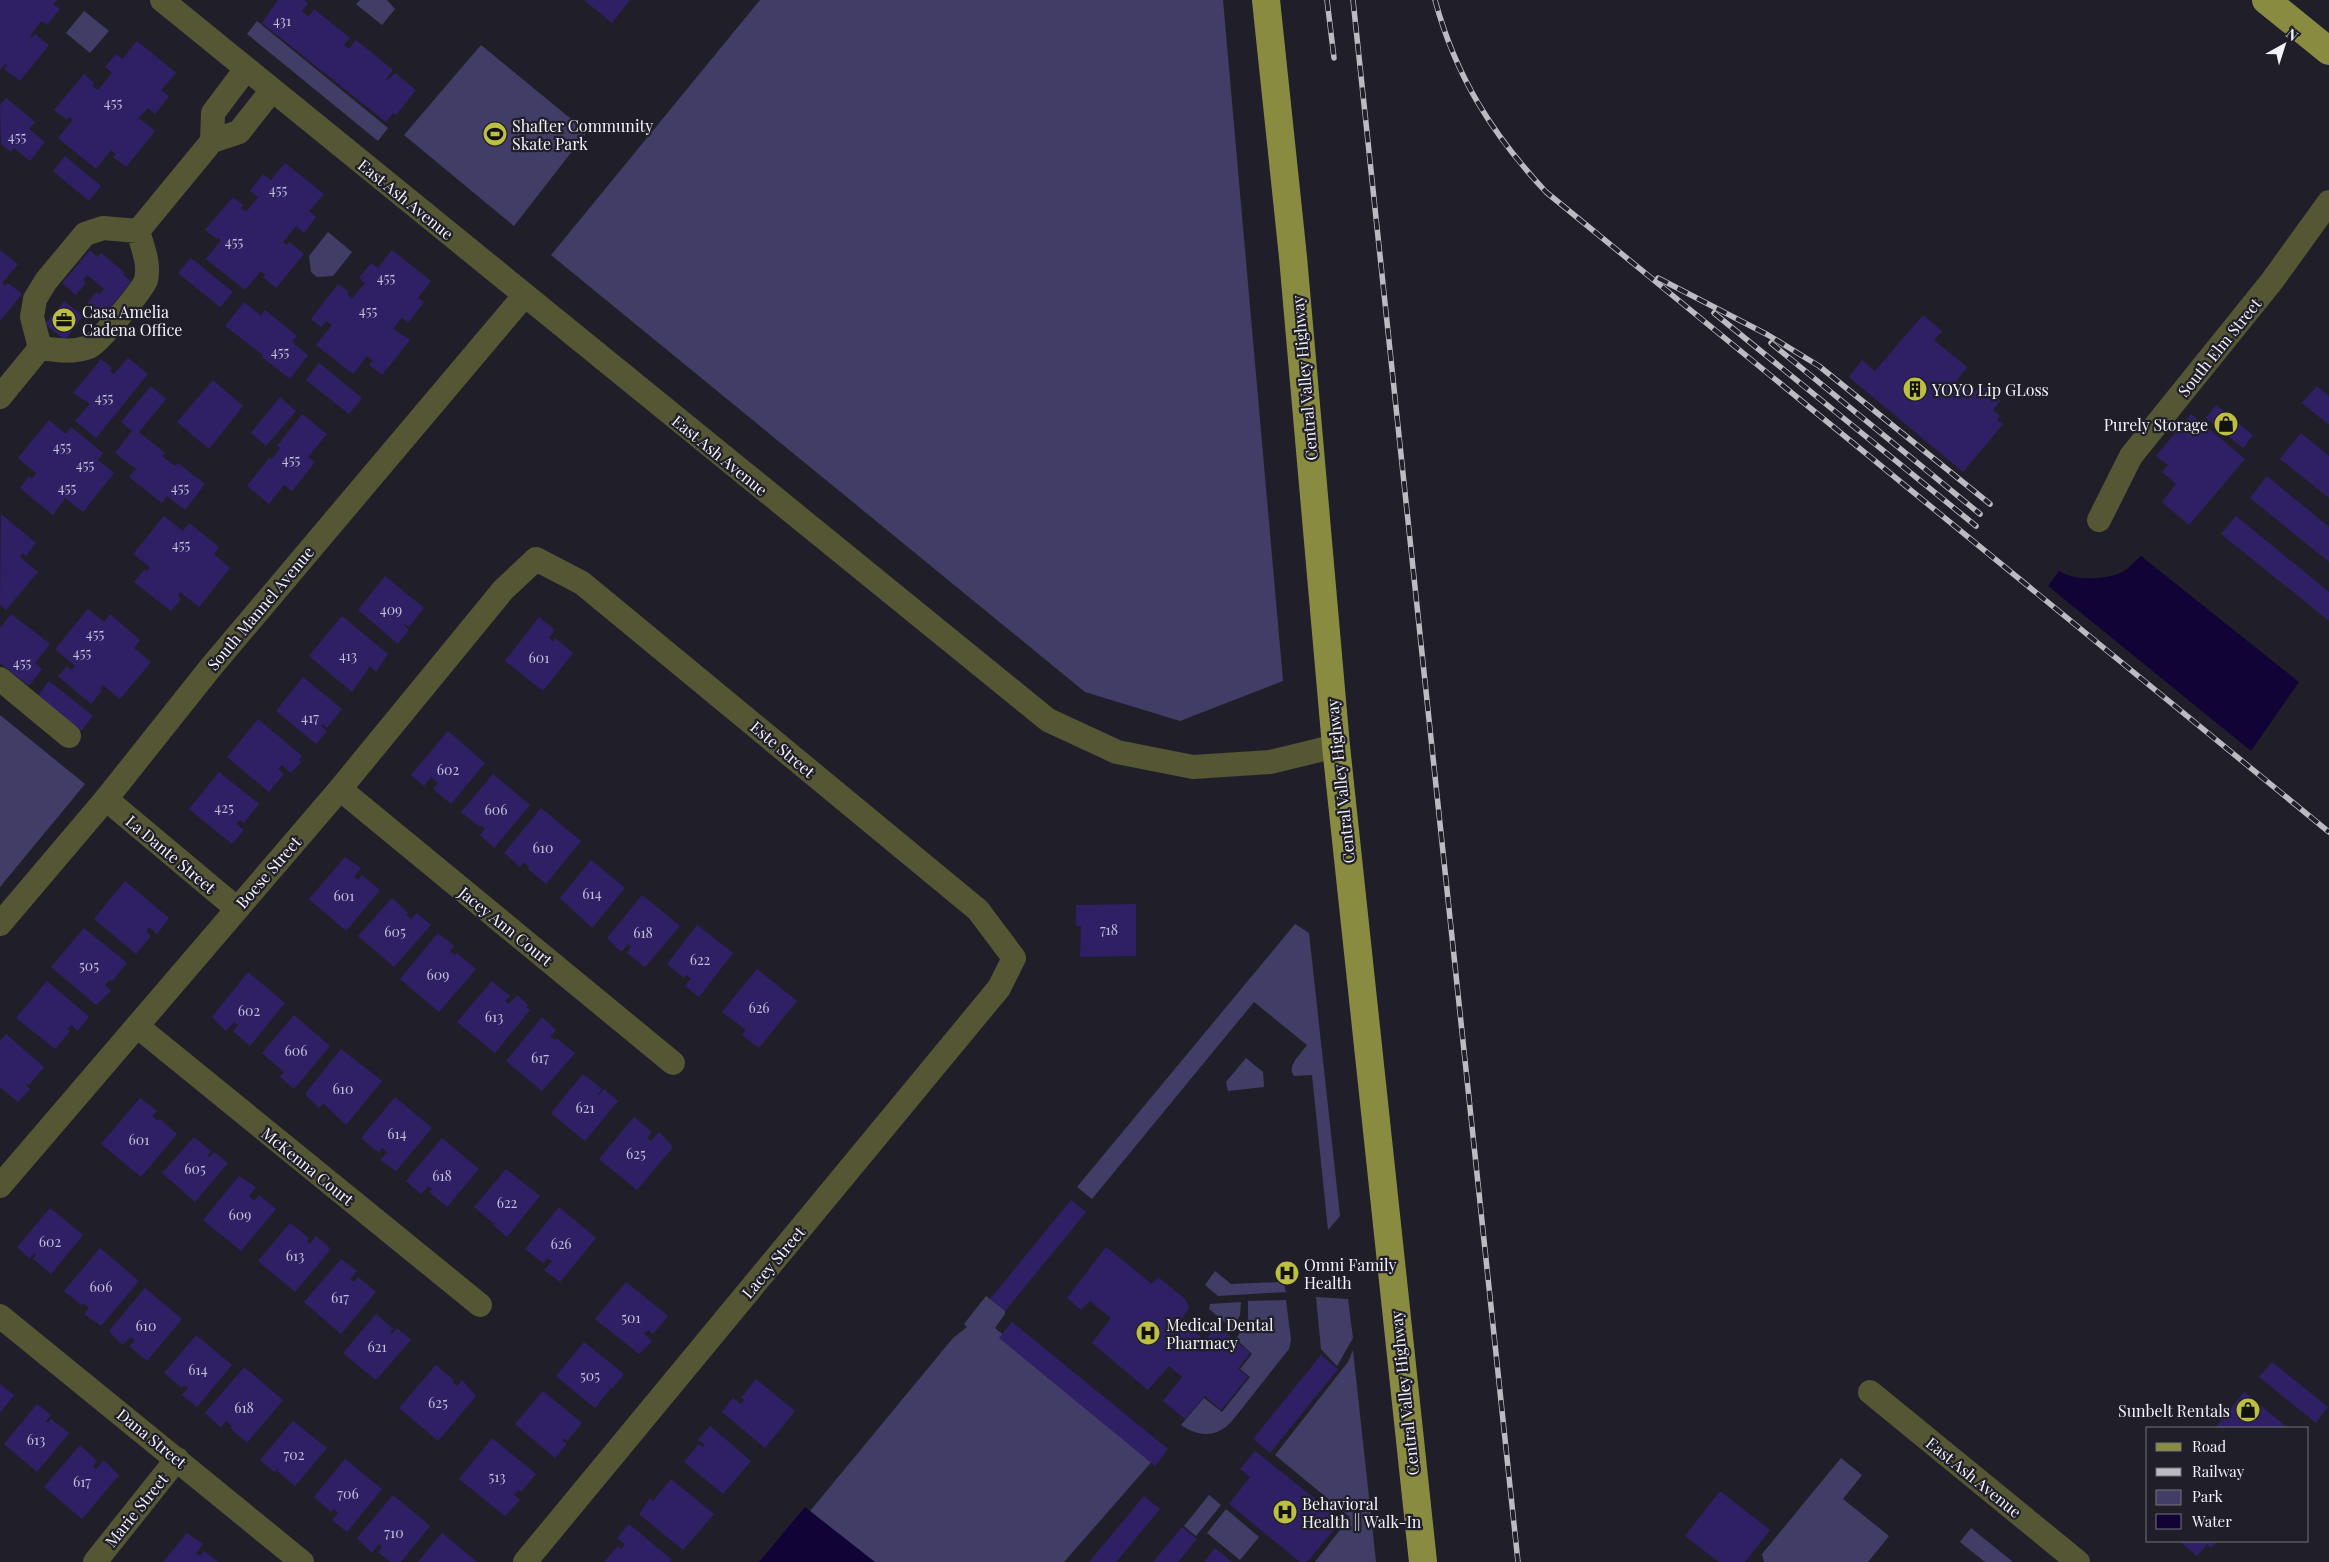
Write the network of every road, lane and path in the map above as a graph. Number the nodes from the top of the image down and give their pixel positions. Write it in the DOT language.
graph roads {
  1 [pos="162,0"];
  2 [pos="1266,0"];
  3 [pos="2266,0"];
  4 [pos="2329,51"];
  5 [pos="246,69"];
  6 [pos="272,90"];
  7 [pos="212,141"];
  8 [pos="2329,202"];
  9 [pos="138,230"];
  10 [pos="524,296"];
  11 [pos="40,348"];
  12 [pos="0,397"];
  13 [pos="2099,520"];
  14 [pos="536,559"];
  15 [pos="0,679"];
  16 [pos="69,736"];
  17 [pos="1336,746"];
  18 [pos="340,790"];
  19 [pos="106,799"];
  20 [pos="236,908"];
  21 [pos="0,924"];
  22 [pos="1014,958"];
  23 [pos="137,1026"];
  24 [pos="673,1063"];
  25 [pos="0,1186"];
  26 [pos="480,1305"];
  27 [pos="0,1316"];
  28 [pos="1870,1392"];
  29 [pos="177,1459"];
  30 [pos="95,1562"];
  31 [pos="302,1562"];
  32 [pos="525,1562"];
  33 [pos="1423,1562"];
  34 [pos="2078,1562"];
  1 -- 5 [label="street, East Ash Avenue"];
  2 -- 17 [label="main road, Central Valley Highway"];
  3 -- 4 [label="main road"];
  5 -- 6 [label="street, East Ash Avenue"];
  5 -- 7 [label="street"];
  6 -- 7 [label="street"];
  6 -- 10 [label="street, East Ash Avenue"];
  7 -- 9 [label="street"];
  8 -- 13 [label="street, South Elm Street"];
  9 -- 11 [label="street"];
  9 -- 11 [label="street"];
  10 -- 17 [label="street, East Ash Avenue"];
  10 -- 19 [label="street, South Mannel Avenue"];
  11 -- 12 [label="street"];
  14 -- 18 [label="street, Boese Street"];
  14 -- 22 [label="street, Este Street"];
  15 -- 16 [label="street"];
  17 -- 33 [label="main road, Central Valley Highway"];
  18 -- 20 [label="street, Boese Street"];
  18 -- 24 [label="street, Jacey Ann Court"];
  19 -- 20 [label="street, La Dante Street"];
  19 -- 21 [label="street, South Mannel Avenue"];
  20 -- 23 [label="street, Boese Street"];
  22 -- 32 [label="street, Lacey Street"];
  23 -- 25 [label="street, Boese Street"];
  23 -- 26 [label="street, McKenna Court"];
  27 -- 29 [label="street, Dana Street"];
  28 -- 34 [label="street, East Ash Avenue"];
  29 -- 30 [label="street, Marie Street"];
  29 -- 31 [label="street, Dana Street"];
}
